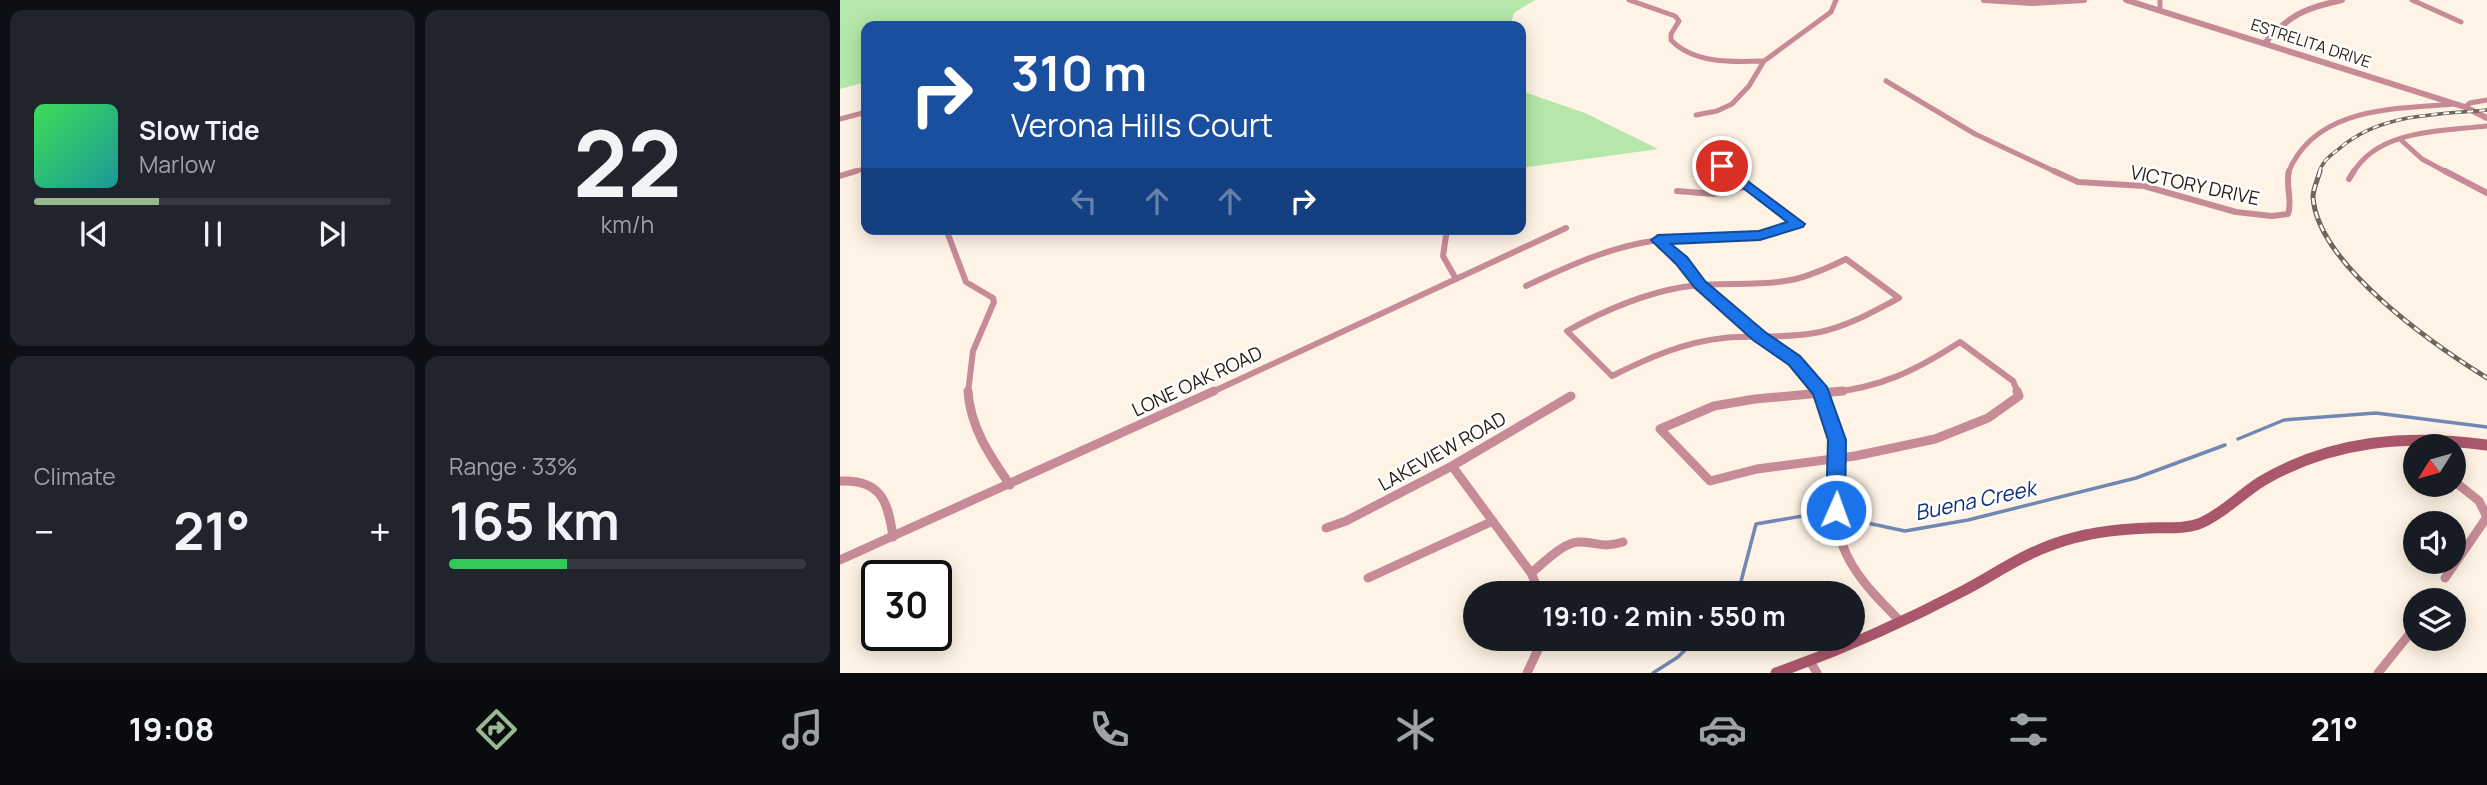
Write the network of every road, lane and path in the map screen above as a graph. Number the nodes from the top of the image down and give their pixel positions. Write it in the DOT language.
graph roads {
  1 [pos="1629,0"];
  2 [pos="1836,0"];
  3 [pos="1983,0"];
  4 [pos="2084,0"];
  5 [pos="2126,0"];
  6 [pos="2160,0"];
  7 [pos="2342,0"];
  8 [pos="2412,0"];
  9 [pos="2160,9"];
  10 [pos="2461,22"];
  11 [pos="2265,43"];
  12 [pos="1764,61"];
  13 [pos="1886,81"];
  14 [pos="2487,100"];
  15 [pos="2456,104"];
  16 [pos="2465,107"];
  17 [pos="861,113"];
  18 [pos="1696,115"];
  19 [pos="2487,118"];
  20 [pos="840,119"];
  21 [pos="2487,126"];
  22 [pos="2401,140"];
  23 [pos="1722,166"];
  24 [pos="861,170"];
  25 [pos="840,176"];
  26 [pos="2348,179"];
  27 [pos="1748,186"];
  28 [pos="1676,191"];
  29 [pos="2487,193"];
  30 [pos="1566,228"];
  31 [pos="948,235"];
  32 [pos="1446,235"];
  33 [pos="1658,240"];
  34 [pos="1456,279"];
  35 [pos="1700,285"];
  36 [pos="1526,286"];
  37 [pos="1759,336"];
  38 [pos="1821,392"];
  39 [pos="1571,396"];
  40 [pos="2403,440"];
  41 [pos="2466,441"];
  42 [pos="2487,445"];
  43 [pos="1839,459"];
  44 [pos="1452,466"];
  45 [pos="840,481"];
  46 [pos="1010,485"];
  47 [pos="2466,491"];
  48 [pos="1493,520"];
  49 [pos="1326,528"];
  50 [pos="893,537"];
  51 [pos="1623,542"];
  52 [pos="840,560"];
  53 [pos="1531,573"];
  54 [pos="1368,578"];
  55 [pos="2445,578"];
  56 [pos="1535,581"];
  57 [pos="1900,621"];
  58 [pos="2403,642"];
  59 [pos="1537,651"];
  60 [pos="1810,661"];
  61 [pos="1527,673"];
  62 [pos="1776,673"];
  63 [pos="1817,673"];
  64 [pos="2378,673"];
  1 -- 12 [label="street"];
  2 -- 12 [label="street"];
  3 -- 4 [label="street"];
  5 -- 9 [label="street, ESTRELITA DRIVE"];
  6 -- 9 [label="street"];
  7 -- 11 [label="street"];
  8 -- 10 [label="street"];
  9 -- 11 [label="street, ESTRELITA DRIVE"];
  11 -- 15 [label="street, ESTRELITA DRIVE"];
  12 -- 18 [label="street"];
  13 -- 15 [label="street, VICTORY DRIVE"];
  14 -- 16 [label="street"];
  15 -- 16 [label="street, ESTRELITA DRIVE"];
  16 -- 19 [label="street, ESTRELITA DRIVE"];
  17 -- 20 [label="street"];
  21 -- 22 [label="street"];
  22 -- 26 [label="street"];
  22 -- 29 [label="street"];
  23 -- 27 [label="street"];
  24 -- 25 [label="street"];
  27 -- 28 [label="street"];
  27 -- 33 [label="street"];
  30 -- 34 [label="street, LONE OAK ROAD"];
  31 -- 46 [label="street"];
  32 -- 34 [label="street"];
  33 -- 35 [label="street"];
  33 -- 36 [label="street"];
  34 -- 46 [label="street, LONE OAK ROAD"];
  35 -- 37 [label="street"];
  35 -- 37 [label="street"];
  35 -- 37 [label="street"];
  37 -- 38 [label="street"];
  38 -- 43 [label="street"];
  38 -- 43 [label="street"];
  38 -- 43 [label="street"];
  39 -- 44 [label="street, LAKEVIEW ROAD"];
  40 -- 57 [label="main road"];
  41 -- 42 [label="main road"];
  43 -- 57 [label="street"];
  44 -- 48 [label="street"];
  44 -- 49 [label="street, LAKEVIEW ROAD"];
  45 -- 50 [label="street"];
  46 -- 50 [label="street, LONE OAK ROAD"];
  47 -- 55 [label="street"];
  48 -- 53 [label="street"];
  48 -- 54 [label="street"];
  50 -- 52 [label="street, LONE OAK ROAD"];
  51 -- 53 [label="street"];
  53 -- 56 [label="street"];
  57 -- 60 [label="main road"];
  58 -- 64 [label="street"];
  59 -- 61 [label="street"];
  60 -- 62 [label="main road"];
  60 -- 63 [label="street"];
}
